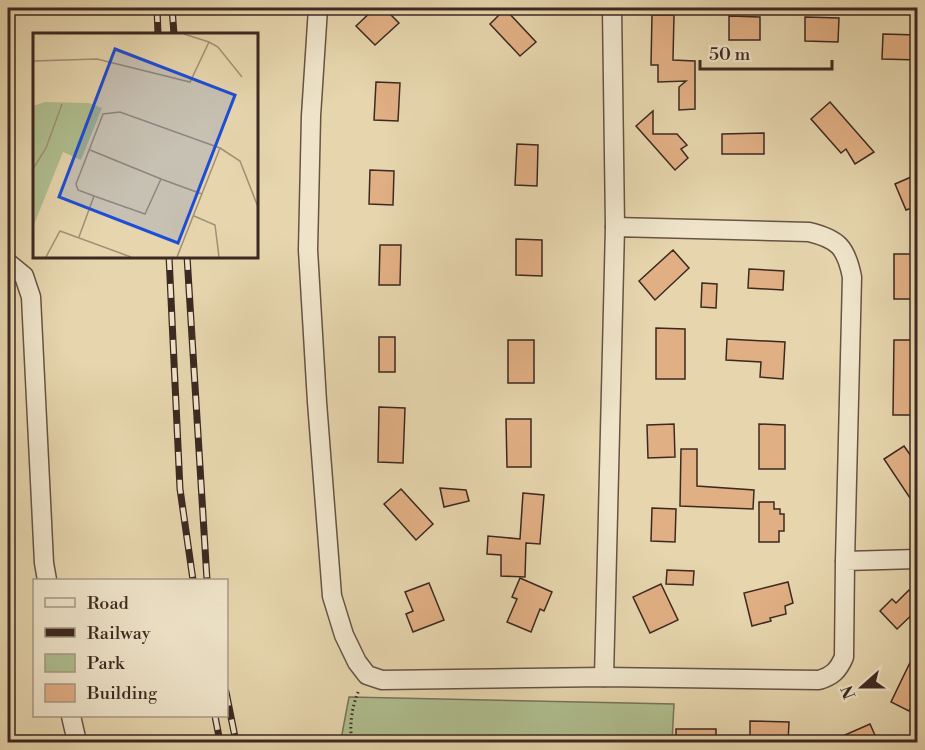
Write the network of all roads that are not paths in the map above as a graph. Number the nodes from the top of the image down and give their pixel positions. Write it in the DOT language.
graph roads {
  1 [pos="318,8"];
  2 [pos="612,8"];
  3 [pos="615,227"];
  4 [pos="8,262"];
  5 [pos="918,559"];
  6 [pos="845,561"];
  7 [pos="47,579"];
  8 [pos="604,677"];
  9 [pos="71,717"];
  10 [pos="77,742"];
  1 -- 8 [label="street"];
  2 -- 3 [label="street"];
  3 -- 6 [label="street"];
  3 -- 8 [label="street"];
  4 -- 7 [label="street"];
  5 -- 6 [label="street"];
  6 -- 8 [label="street"];
  9 -- 10 [label="street"];
}
